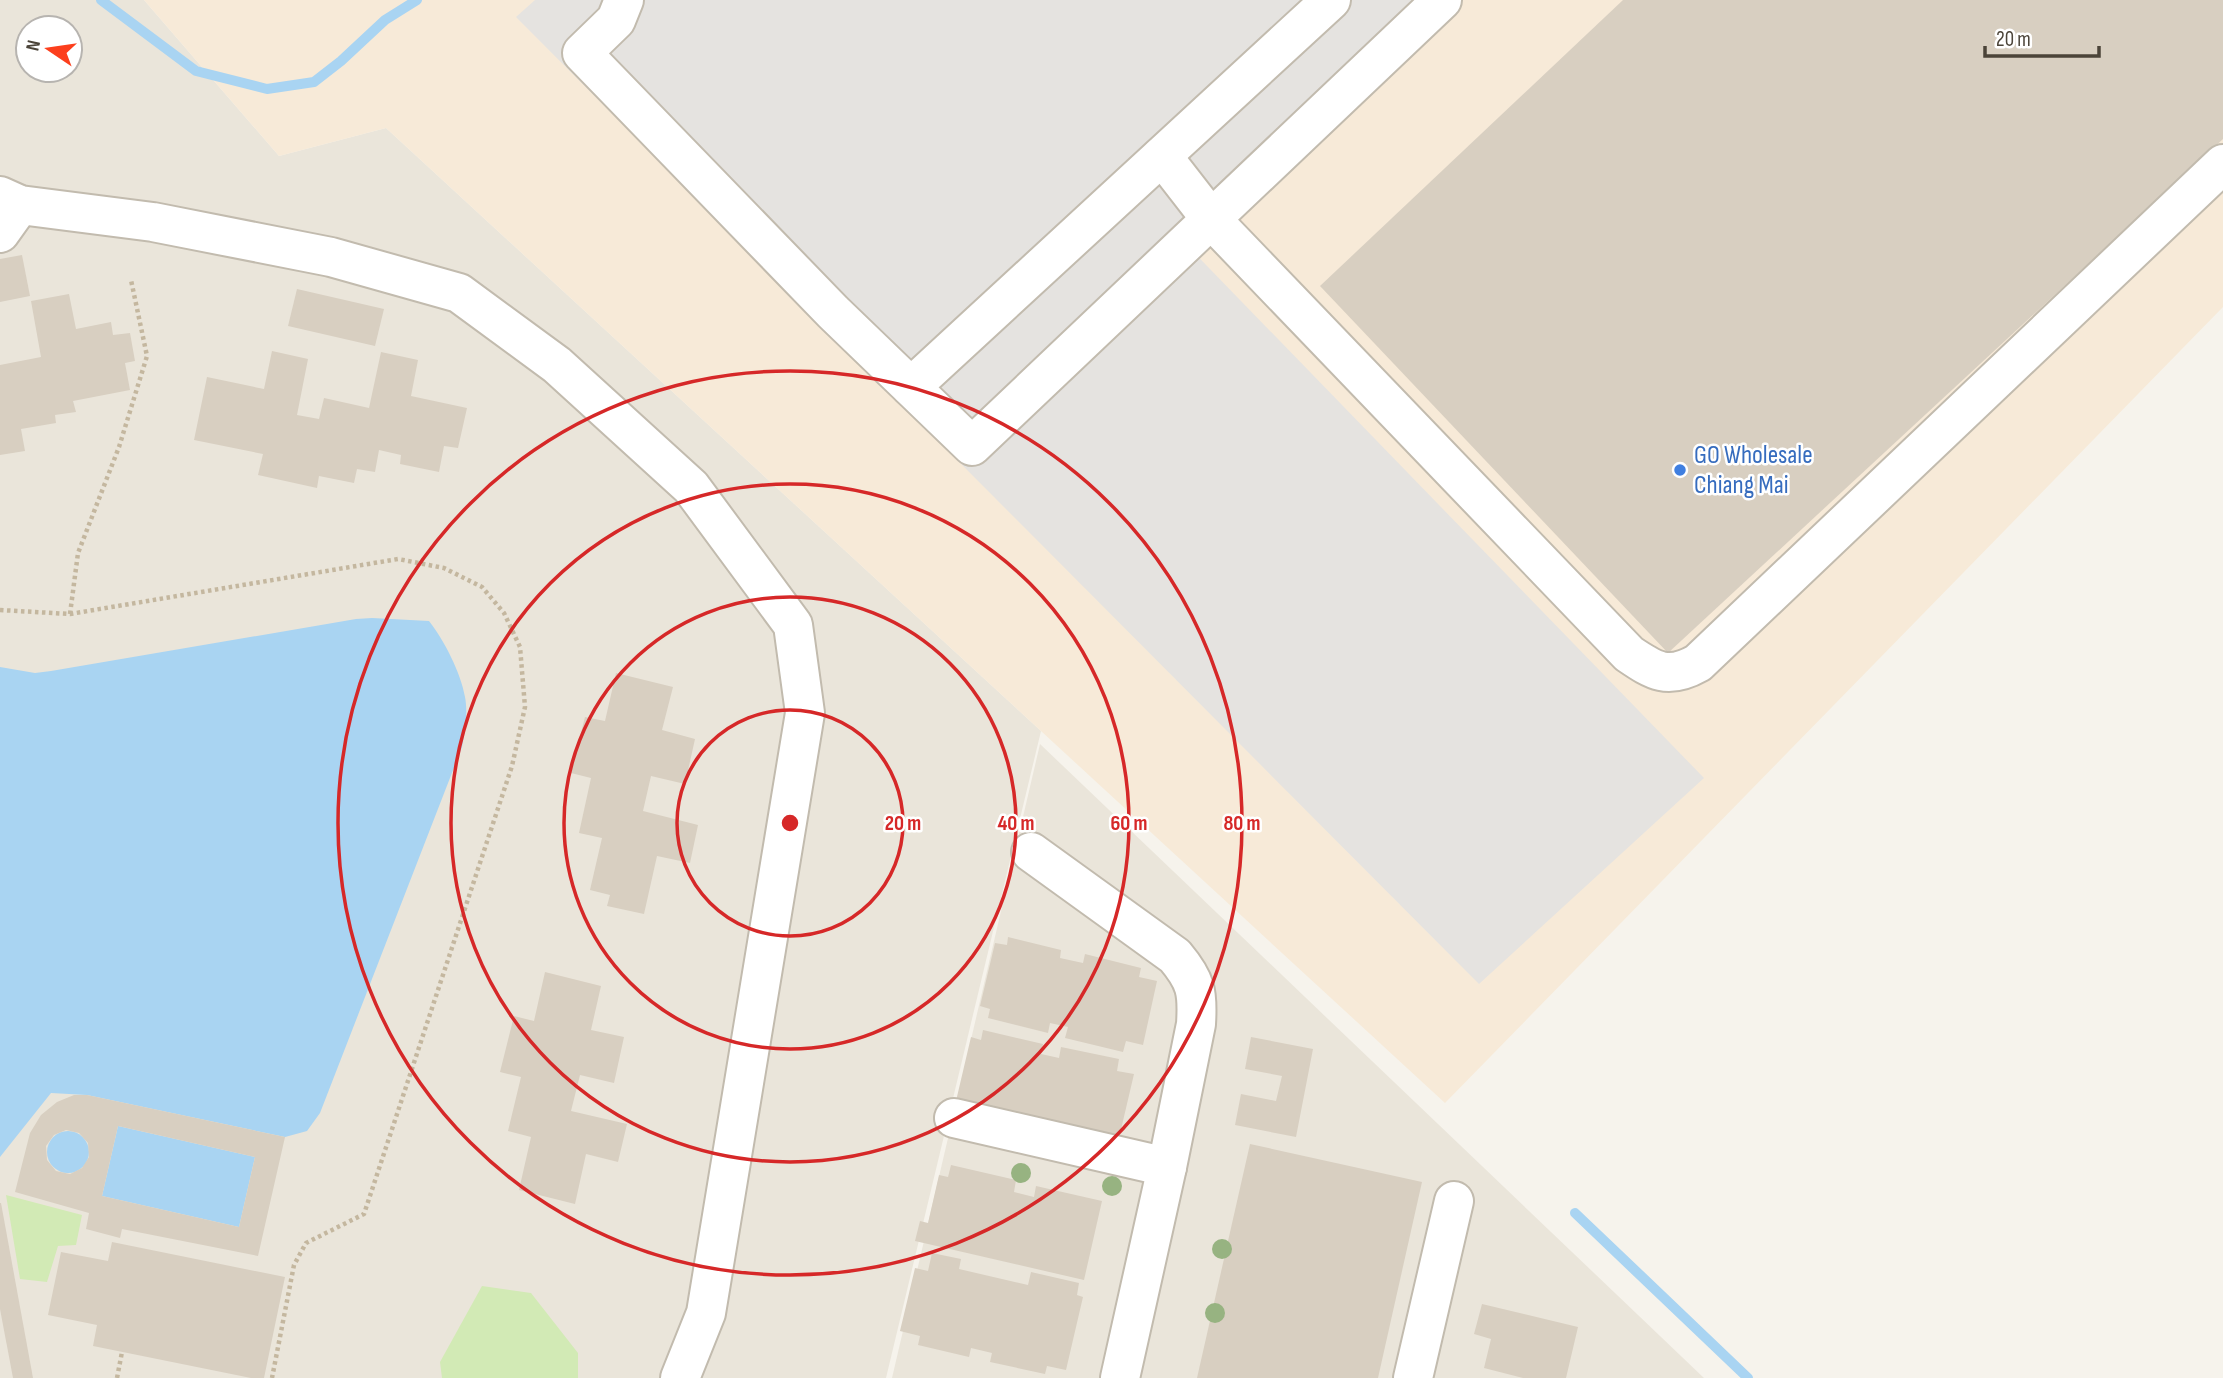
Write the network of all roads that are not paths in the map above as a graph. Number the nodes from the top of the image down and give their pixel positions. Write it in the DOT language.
graph roads {
  1 [pos="624,0"];
  2 [pos="1443,0"];
  3 [pos="1327,1"];
  4 [pos="1162,156"];
  5 [pos="2223,163"];
  6 [pos="7,211"];
  7 [pos="1211,219"];
  8 [pos="911,387"];
  9 [pos="1031,852"];
  10 [pos="954,1118"];
  11 [pos="1167,1167"];
  12 [pos="1454,1202"];
  13 [pos="680,1378"];
  14 [pos="1120,1378"];
  15 [pos="1413,1378"];
  1 -- 8 [label="street"];
  2 -- 7 [label="street"];
  3 -- 4 [label="street"];
  4 -- 7 [label="street"];
  4 -- 8 [label="street"];
  5 -- 7 [label="street"];
  6 -- 13 [label="street"];
  7 -- 8 [label="street"];
  9 -- 11 [label="street"];
  10 -- 11 [label="street"];
  11 -- 14 [label="street"];
  12 -- 15 [label="street"];
}
